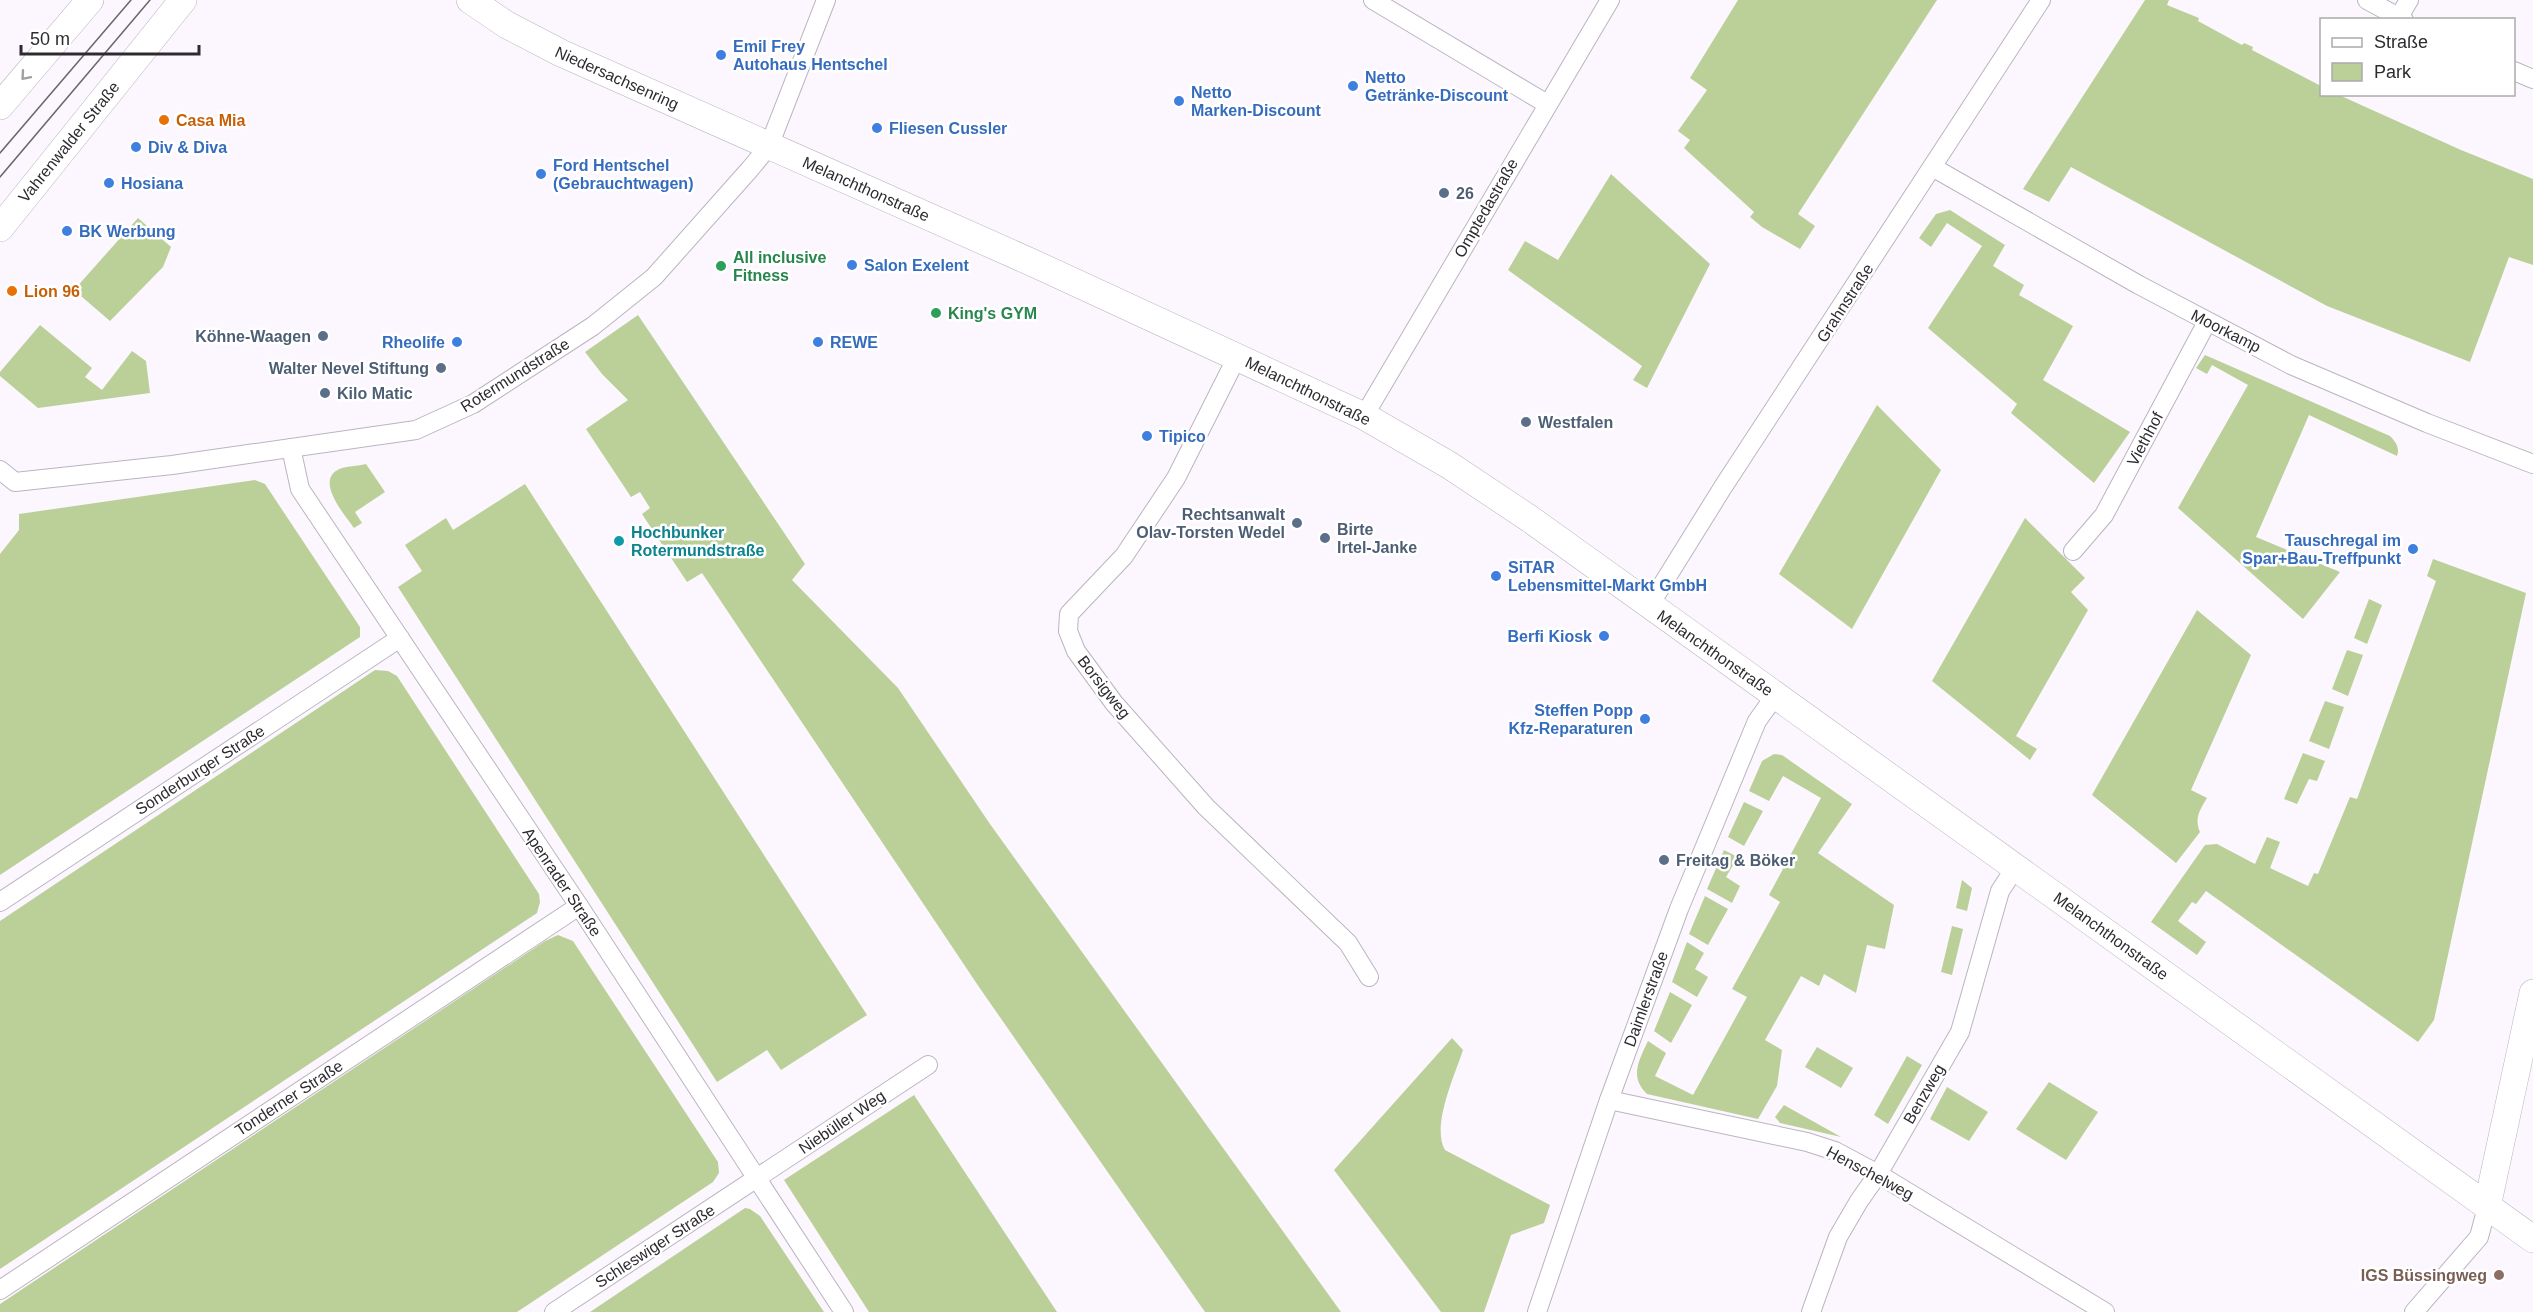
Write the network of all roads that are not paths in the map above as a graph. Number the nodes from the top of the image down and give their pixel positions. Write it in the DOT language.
graph roads {
  1 [pos="90,0"];
  2 [pos="183,0"];
  3 [pos="470,0"];
  4 [pos="826,0"];
  5 [pos="1373,0"];
  6 [pos="1610,0"];
  7 [pos="2042,0"];
  8 [pos="2367,0"];
  9 [pos="2409,0"];
  10 [pos="2402,18"];
  11 [pos="2515,70"];
  12 [pos="2533,79"];
  13 [pos="1547,104"];
  14 [pos="0,106"];
  15 [pos="769,146"];
  16 [pos="1934,168"];
  17 [pos="0,228"];
  18 [pos="2208,322"];
  19 [pos="1236,357"];
  20 [pos="1364,416"];
  21 [pos="291,448"];
  22 [pos="2533,464"];
  23 [pos="0,470"];
  24 [pos="2073,551"];
  25 [pos="1650,606"];
  26 [pos="400,638"];
  27 [pos="1775,696"];
  28 [pos="2015,868"];
  29 [pos="0,902"];
  30 [pos="579,906"];
  31 [pos="1370,977"];
  32 [pos="2533,993"];
  33 [pos="928,1065"];
  34 [pos="1609,1100"];
  35 [pos="1878,1174"];
  36 [pos="756,1180"];
  37 [pos="2487,1207"];
  38 [pos="2533,1239"];
  39 [pos="0,1290"];
  40 [pos="2083,1306"];
  41 [pos="554,1312"];
  42 [pos="844,1312"];
  43 [pos="1537,1312"];
  44 [pos="1811,1312"];
  45 [pos="2105,1312"];
  46 [pos="2414,1312"];
  1 -- 14 [label="street, one-way"];
  2 -- 17 [label="street, Vahrenwalder Straße"];
  3 -- 15 [label="street, Niedersachsenring"];
  4 -- 15 [label="street, Rotermundstraße"];
  5 -- 13 [label="street"];
  6 -- 13 [label="street, Omptedastraße"];
  7 -- 16 [label="street, Grahnstraße"];
  8 -- 10 [label="street"];
  9 -- 10 [label="street"];
  11 -- 12 [label="street"];
  13 -- 20 [label="street, Omptedastraße"];
  15 -- 19 [label="street, Melanchthonstraße"];
  15 -- 21 [label="street, Rotermundstraße"];
  16 -- 18 [label="street, Moorkamp"];
  16 -- 25 [label="street, Grahnstraße"];
  18 -- 22 [label="street, Moorkamp"];
  18 -- 24 [label="street, Viethhof"];
  19 -- 20 [label="street, Melanchthonstraße"];
  19 -- 31 [label="street, Borsigweg"];
  20 -- 25 [label="street, Melanchthonstraße"];
  21 -- 23 [label="street, Rotermundstraße"];
  21 -- 26 [label="street, Apenrader Straße"];
  25 -- 27 [label="street, Melanchthonstraße"];
  26 -- 29 [label="street, Sonderburger Straße"];
  26 -- 30 [label="street, Apenrader Straße"];
  27 -- 28 [label="street, Melanchthonstraße"];
  27 -- 34 [label="street, Daimlerstraße"];
  28 -- 35 [label="street, Benzweg"];
  28 -- 37 [label="street, Melanchthonstraße"];
  30 -- 36 [label="street, Apenrader Straße"];
  30 -- 39 [label="street, Tonderner Straße"];
  32 -- 37 [label="street"];
  33 -- 36 [label="street, Niebüller Weg"];
  34 -- 35 [label="street, Henschelweg"];
  34 -- 43 [label="street, Daimlerstraße"];
  35 -- 40 [label="street, Henschelweg"];
  35 -- 44 [label="street, Benzweg"];
  36 -- 41 [label="street, Schleswiger Straße"];
  36 -- 42 [label="street, Apenrader Straße"];
  37 -- 38 [label="street, Melanchthonstraße"];
  37 -- 46 [label="street"];
  40 -- 45 [label="street, Henschelweg"];
}
